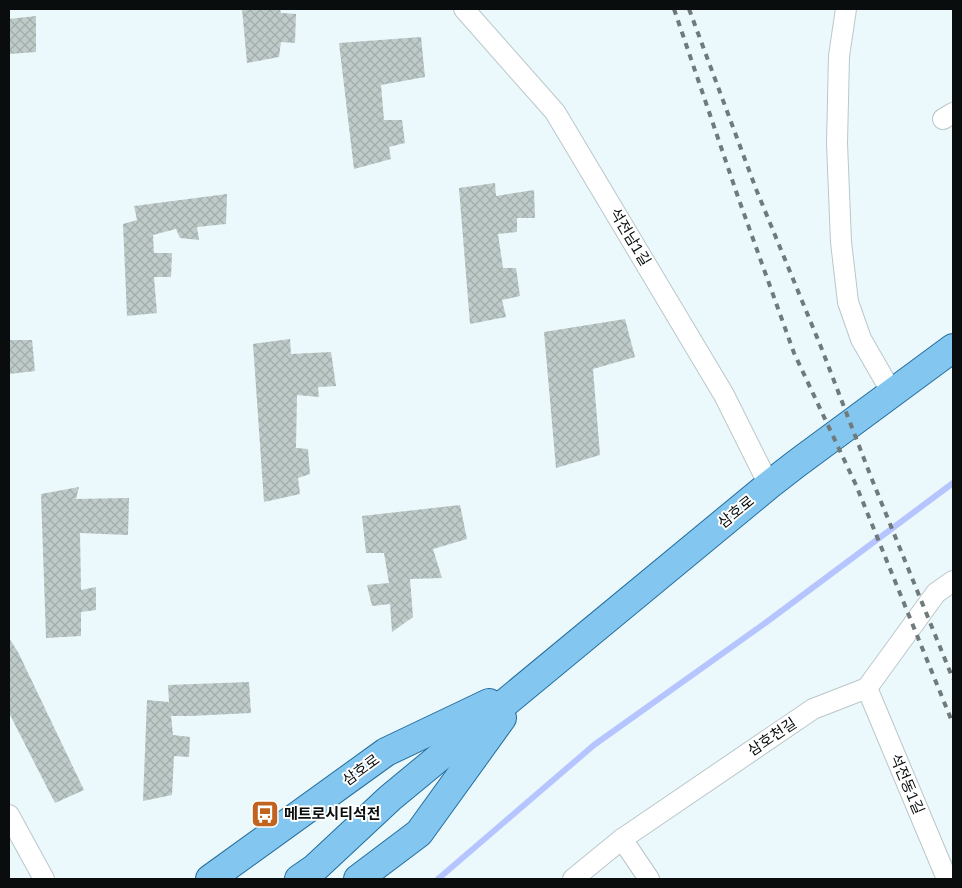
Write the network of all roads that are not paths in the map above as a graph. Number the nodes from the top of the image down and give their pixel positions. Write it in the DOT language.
graph roads {
  1 [pos="464,9"];
  2 [pos="846,9"];
  3 [pos="953,348"];
  4 [pos="892,393"];
  5 [pos="769,485"];
  6 [pos="953,581"];
  7 [pos="526,685"];
  8 [pos="867,688"];
  9 [pos="9,815"];
  10 [pos="622,839"];
  11 [pos="44,879"];
  12 [pos="210,879"];
  13 [pos="299,879"];
  14 [pos="358,879"];
  15 [pos="573,879"];
  16 [pos="649,879"];
  17 [pos="947,879"];
  1 -- 5 [label="street, 석전남1길"];
  2 -- 4 [label="street"];
  3 -- 4 [label="main road, 삼호로"];
  4 -- 5 [label="main road, 삼호로"];
  5 -- 7 [label="main road, 삼호로"];
  6 -- 8 [label="street"];
  7 -- 12 [label="main road, 삼호로"];
  7 -- 13 [label="main road, 삼호로"];
  7 -- 14 [label="main road, 삼호로"];
  8 -- 10 [label="street, 삼호천길"];
  8 -- 17 [label="street, 석전동1길"];
  9 -- 11 [label="street"];
  10 -- 15 [label="street, 삼호천길"];
  10 -- 16 [label="street"];
}
